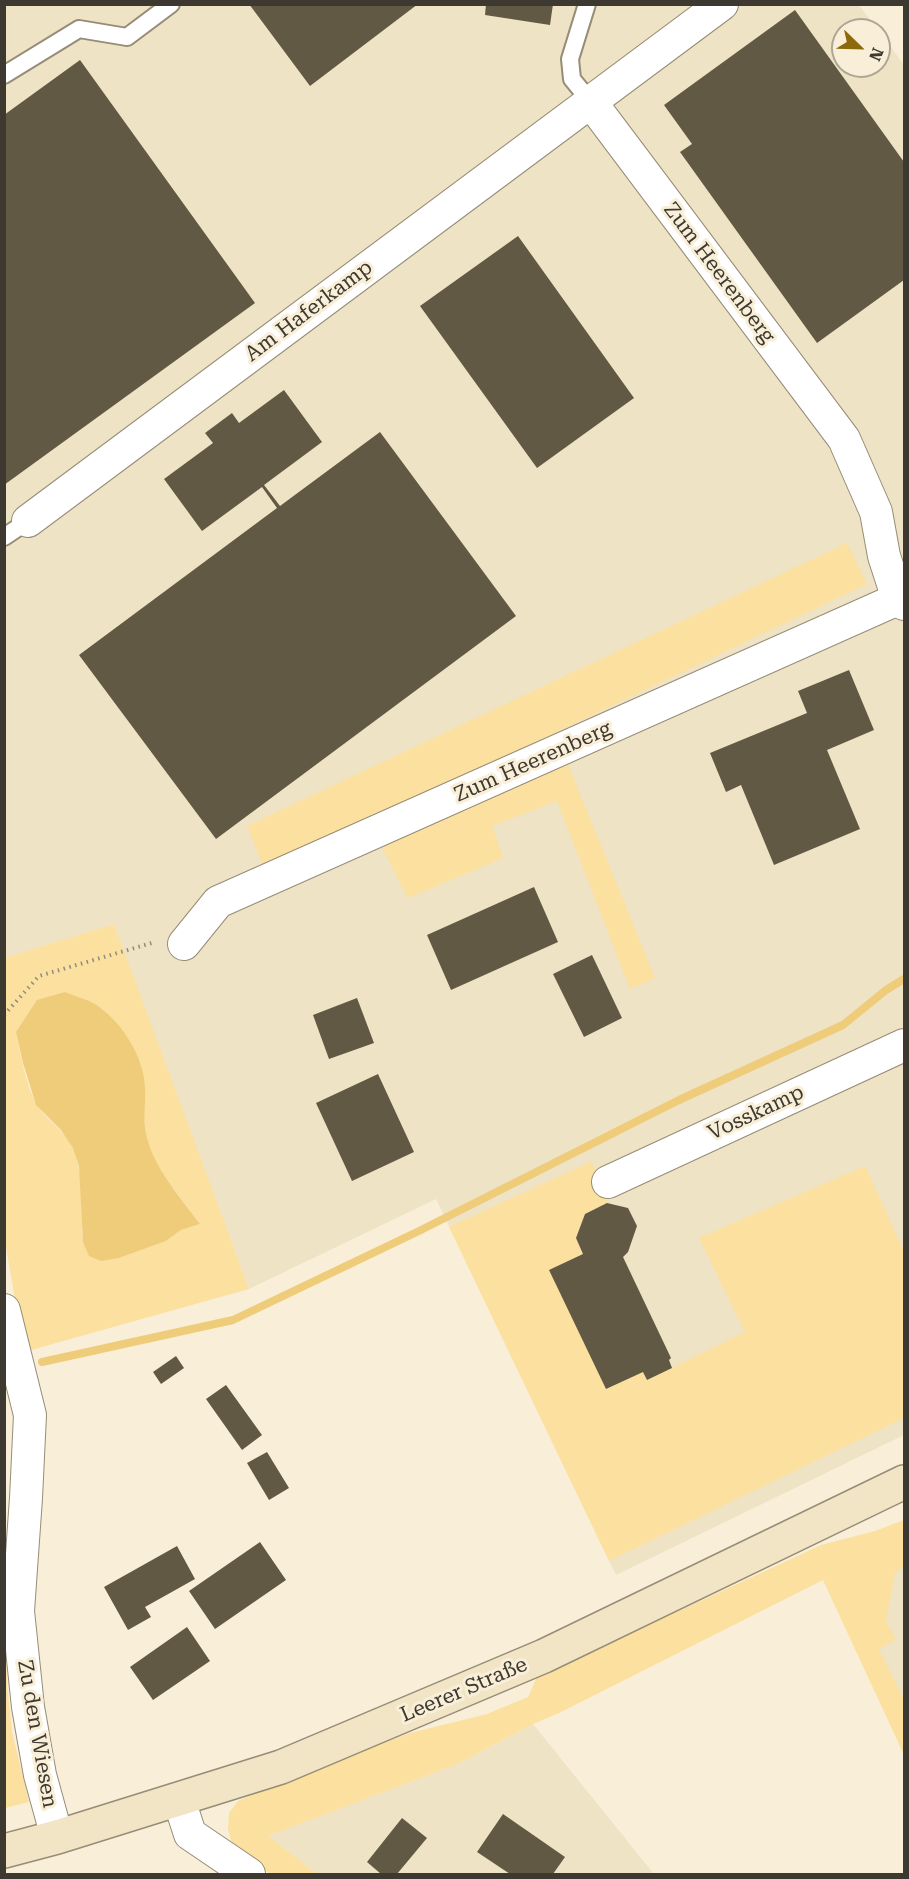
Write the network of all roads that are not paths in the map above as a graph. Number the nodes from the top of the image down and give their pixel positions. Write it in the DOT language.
graph roads {
  1 [pos="171,4"];
  2 [pos="588,4"];
  3 [pos="722,4"];
  4 [pos="4,75"];
  5 [pos="590,101"];
  6 [pos="16,529"];
  7 [pos="901,601"];
  8 [pos="184,944"];
  9 [pos="904,1045"];
  10 [pos="608,1182"];
  11 [pos="4,1310"];
  12 [pos="904,1482"];
  13 [pos="179,1800"];
  14 [pos="57,1837"];
  15 [pos="4,1851"];
  16 [pos="249,1875"];
  1 -- 4 [label="lane"];
  2 -- 5 [label="lane"];
  3 -- 5 [label="street"];
  5 -- 6 [label="street, Am Haferkamp"];
  5 -- 7 [label="street, Zum Heerenberg"];
  7 -- 8 [label="street, Zum Heerenberg"];
  9 -- 10 [label="street, Vosskamp"];
  11 -- 14 [label="street, Zu den Wiesen"];
  12 -- 13 [label="main road, Leerer Straße"];
  13 -- 14 [label="main road, Leerer Straße"];
  13 -- 16 [label="street"];
  14 -- 15 [label="main road, Leerer Straße"];
}
